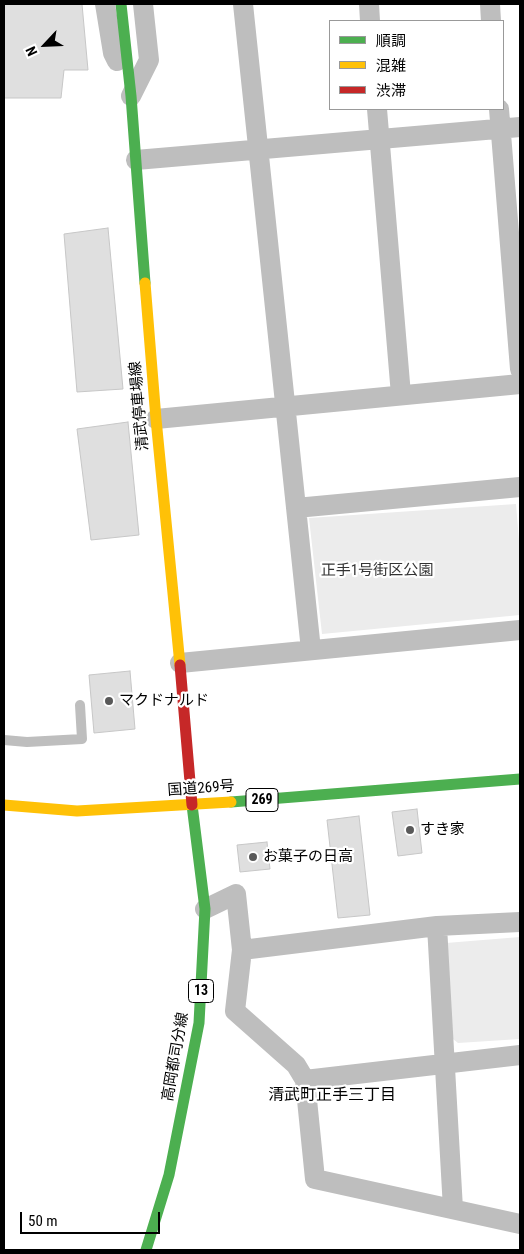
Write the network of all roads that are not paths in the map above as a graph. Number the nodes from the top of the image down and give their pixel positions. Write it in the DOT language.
graph roads {
  1 [pos="105,4"];
  2 [pos="121,4"];
  3 [pos="143,4"];
  4 [pos="243,4"];
  5 [pos="368,4"];
  6 [pos="490,4"];
  7 [pos="370,20"];
  8 [pos="491,20"];
  9 [pos="131,96"];
  10 [pos="377,110"];
  11 [pos="499,110"];
  12 [pos="520,127"];
  13 [pos="500,129"];
  14 [pos="380,139"];
  15 [pos="258,150"];
  16 [pos="136,160"];
  17 [pos="520,370"];
  18 [pos="520,384"];
  19 [pos="401,395"];
  20 [pos="285,406"];
  21 [pos="156,419"];
  22 [pos="520,487"];
  23 [pos="296,508"];
  24 [pos="520,630"];
  25 [pos="311,650"];
  26 [pos="180,663"];
  27 [pos="80,705"];
  28 [pos="4,740"];
  29 [pos="520,779"];
  30 [pos="4,805"];
  31 [pos="192,805"];
  32 [pos="77,811"];
  33 [pos="4,816"];
  34 [pos="205,909"];
  35 [pos="520,922"];
  36 [pos="437,926"];
  37 [pos="242,950"];
  38 [pos="520,1056"];
  39 [pos="445,1064"];
  40 [pos="305,1080"];
  41 [pos="453,1209"];
  42 [pos="520,1224"];
  43 [pos="146,1250"];
  1 -- 9 [label="street"];
  2 -- 9 [label="main road, 清武停車場線"];
  3 -- 9 [label="street"];
  4 -- 15 [label="street"];
  5 -- 7 [label="street"];
  6 -- 8 [label="street"];
  9 -- 16 [label="main road, 清武停車場線"];
  10 -- 14 [label="street"];
  11 -- 13 [label="street"];
  12 -- 13 [label="street"];
  13 -- 14 [label="street"];
  13 -- 17 [label="street"];
  14 -- 15 [label="street"];
  14 -- 19 [label="street"];
  15 -- 16 [label="street"];
  15 -- 20 [label="street"];
  16 -- 21 [label="main road, 清武停車場線"];
  18 -- 19 [label="street"];
  19 -- 20 [label="street"];
  20 -- 21 [label="street"];
  20 -- 23 [label="street"];
  21 -- 26 [label="main road, 清武停車場線"];
  22 -- 23 [label="street"];
  23 -- 25 [label="street"];
  24 -- 25 [label="street"];
  25 -- 26 [label="street"];
  26 -- 31 [label="main road, 清武停車場線"];
  27 -- 28 [label="lane"];
  29 -- 31 [label="main road, 国道269号 / 269"];
  30 -- 32 [label="main road, 国道269号 / 269"];
  31 -- 32 [label="main road, 国道269号 / 269"];
  31 -- 34 [label="main road, 高岡都司分線 / 13"];
  32 -- 33 [label="street"];
  34 -- 37 [label="street"];
  34 -- 43 [label="main road, 高岡都司分線 / 13"];
  35 -- 36 [label="street"];
  36 -- 37 [label="street"];
  36 -- 39 [label="street"];
  37 -- 40 [label="street"];
  38 -- 39 [label="street"];
  39 -- 40 [label="street"];
  39 -- 41 [label="street"];
  40 -- 41 [label="street"];
  41 -- 42 [label="street"];
}
